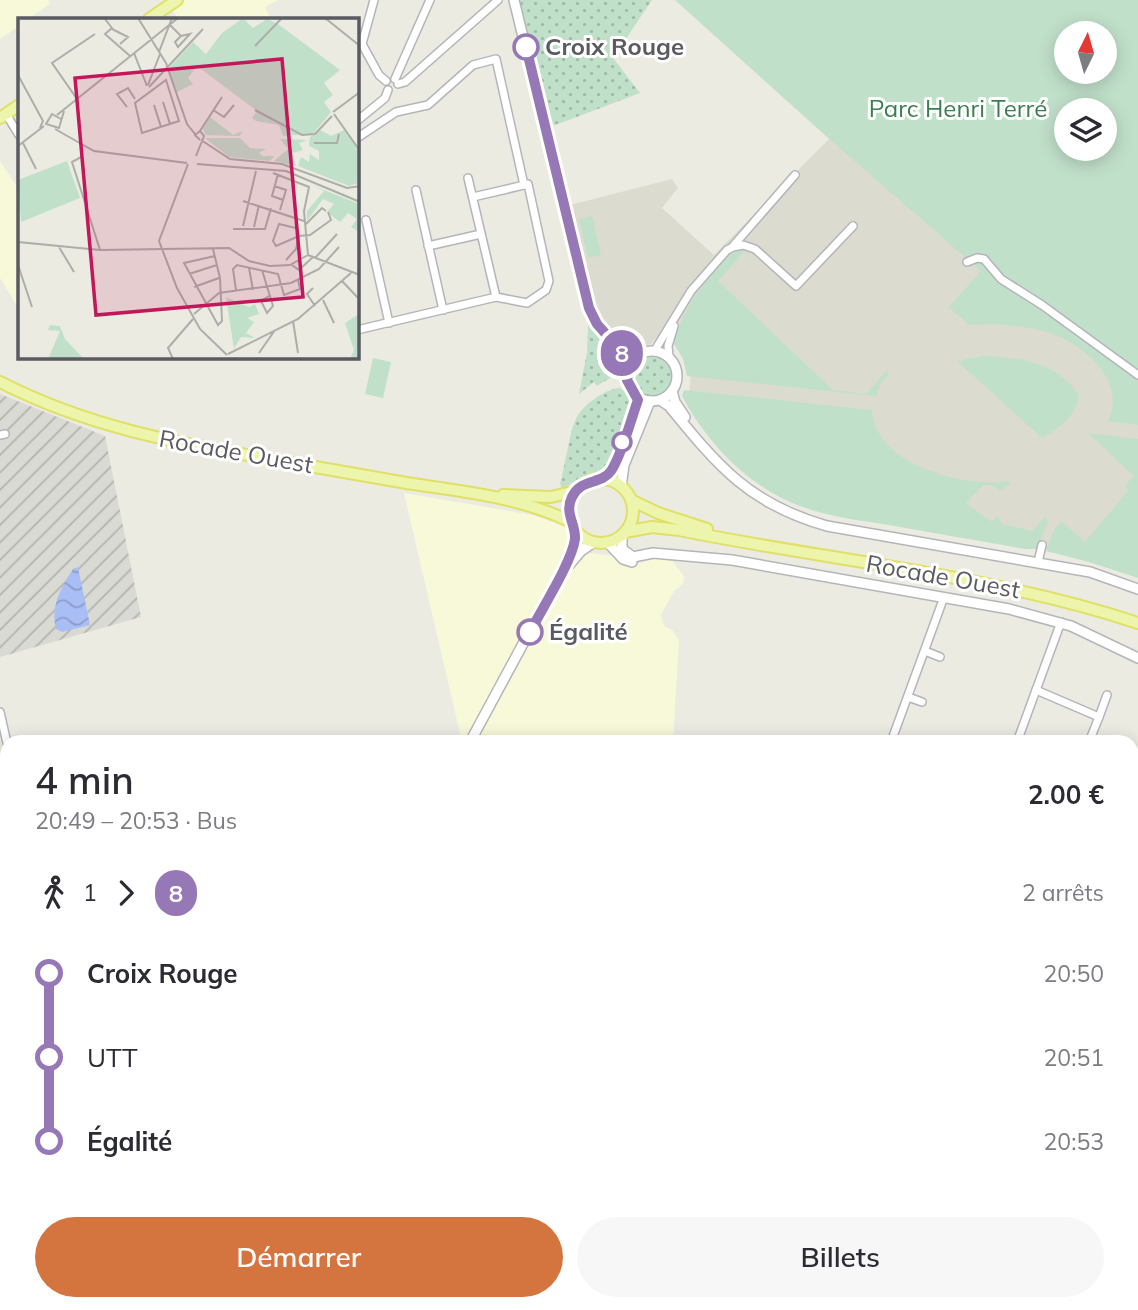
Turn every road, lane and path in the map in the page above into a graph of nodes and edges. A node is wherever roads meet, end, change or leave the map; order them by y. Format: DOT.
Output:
graph roads {
  1 [pos="177,0"];
  2 [pos="374,0"];
  3 [pos="430,0"];
  4 [pos="498,0"];
  5 [pos="514,0"];
  6 [pos="150,18"];
  7 [pos="393,81"];
  8 [pos="18,106"];
  9 [pos="2,117"];
  10 [pos="359,119"];
  11 [pos="18,134"];
  12 [pos="359,137"];
  13 [pos="794,175"];
  14 [pos="468,178"];
  15 [pos="524,185"];
  16 [pos="416,190"];
  17 [pos="472,197"];
  18 [pos="366,219"];
  19 [pos="853,226"];
  20 [pos="481,234"];
  21 [pos="428,246"];
  22 [pos="733,247"];
  23 [pos="967,262"];
  24 [pos="496,297"];
  25 [pos="443,310"];
  26 [pos="678,311"];
  27 [pos="389,323"];
  28 [pos="359,330"];
  29 [pos="606,333"];
  30 [pos="655,350"];
  31 [pos="639,354"];
  32 [pos="669,356"];
  33 [pos="630,364"];
  34 [pos="1138,375"];
  35 [pos="0,382"];
  36 [pos="673,391"];
  37 [pos="637,395"];
  38 [pos="655,400"];
  39 [pos="705,449"];
  40 [pos="600,479"];
  41 [pos="621,486"];
  42 [pos="576,491"];
  43 [pos="480,495"];
  44 [pos="631,500"];
  45 [pos="573,526"];
  46 [pos="623,533"];
  47 [pos="594,542"];
  48 [pos="607,542"];
  49 [pos="746,542"];
  50 [pos="1042,545"];
  51 [pos="661,554"];
  52 [pos="1038,562"];
  53 [pos="559,577"];
  54 [pos="1138,589"];
  55 [pos="944,597"];
  56 [pos="1060,622"];
  57 [pos="1138,623"];
  58 [pos="925,651"];
  59 [pos="940,657"];
  60 [pos="1138,658"];
  61 [pos="1036,690"];
  62 [pos="1107,695"];
  63 [pos="908,697"];
  64 [pos="922,702"];
  65 [pos="0,712"];
  66 [pos="1099,716"];
  67 [pos="5,735"];
  68 [pos="474,735"];
  69 [pos="894,735"];
  70 [pos="1020,735"];
  71 [pos="1092,735"];
  1 -- 6 [label="main road"];
  2 -- 7 [label="street"];
  3 -- 7 [label="street"];
  4 -- 7 [label="street"];
  5 -- 29 [label="street"];
  7 -- 10 [label="street"];
  8 -- 9 [label="main road"];
  9 -- 11 [label="street"];
  12 -- 15 [label="street"];
  13 -- 22 [label="street"];
  14 -- 17 [label="street"];
  15 -- 17 [label="street"];
  15 -- 24 [label="street"];
  16 -- 21 [label="street"];
  17 -- 20 [label="street"];
  18 -- 27 [label="street"];
  19 -- 22 [label="street"];
  20 -- 21 [label="street"];
  20 -- 24 [label="street"];
  21 -- 25 [label="street"];
  22 -- 26 [label="street"];
  23 -- 34 [label="street"];
  24 -- 25 [label="street"];
  25 -- 27 [label="street"];
  26 -- 30 [label="street"];
  26 -- 32 [label="street"];
  27 -- 28 [label="street"];
  29 -- 31 [label="street"];
  29 -- 33 [label="street"];
  30 -- 31 [label="street"];
  30 -- 32 [label="street"];
  31 -- 33 [label="street"];
  32 -- 36 [label="street"];
  33 -- 37 [label="street"];
  35 -- 43 [label="main road, Rocade Ouest"];
  36 -- 38 [label="street"];
  36 -- 39 [label="street"];
  37 -- 38 [label="street"];
  37 -- 40 [label="street"];
  38 -- 39 [label="street"];
  38 -- 41 [label="street"];
  39 -- 52 [label="street"];
  40 -- 41 [label="main road"];
  40 -- 42 [label="main road"];
  41 -- 44 [label="main road"];
  42 -- 43 [label="main road, Rocade Ouest"];
  42 -- 45 [label="main road"];
  43 -- 45 [label="main road, Rocade Ouest"];
  44 -- 46 [label="main road"];
  44 -- 49 [label="main road, Rocade Ouest"];
  45 -- 47 [label="main road"];
  45 -- 53 [label="street"];
  46 -- 48 [label="main road"];
  46 -- 49 [label="main road, Rocade Ouest"];
  46 -- 51 [label="street"];
  47 -- 48 [label="main road"];
  47 -- 53 [label="street"];
  48 -- 51 [label="street"];
  49 -- 57 [label="main road, Rocade Ouest"];
  50 -- 52 [label="street"];
  51 -- 55 [label="street"];
  52 -- 54 [label="street"];
  53 -- 68 [label="street"];
  55 -- 56 [label="street"];
  55 -- 58 [label="street"];
  56 -- 60 [label="street"];
  56 -- 61 [label="street"];
  58 -- 59 [label="street"];
  58 -- 63 [label="street"];
  61 -- 66 [label="street"];
  61 -- 70 [label="street"];
  62 -- 66 [label="street"];
  63 -- 64 [label="street"];
  63 -- 69 [label="street"];
  65 -- 67 [label="street"];
  66 -- 71 [label="street"];
}
